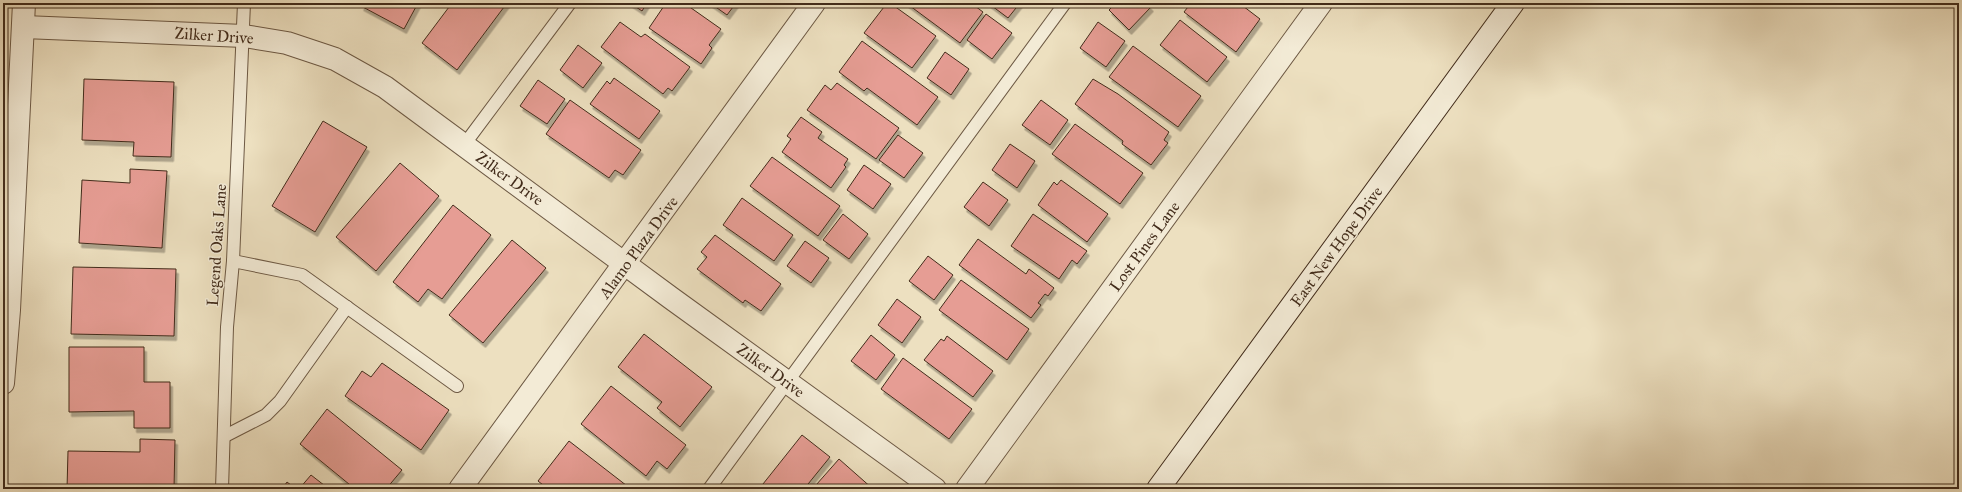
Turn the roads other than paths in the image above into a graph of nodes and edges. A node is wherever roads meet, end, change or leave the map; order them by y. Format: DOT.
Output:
graph roads {
  1 [pos="24,3"];
  2 [pos="244,3"];
  3 [pos="570,3"];
  4 [pos="814,3"];
  5 [pos="1065,3"];
  6 [pos="1321,3"];
  7 [pos="1513,3"];
  8 [pos="24,27"];
  9 [pos="244,36"];
  10 [pos="464,146"];
  11 [pos="233,261"];
  12 [pos="626,263"];
  13 [pos="347,307"];
  14 [pos="787,382"];
  15 [pos="3,383"];
  16 [pos="457,386"];
  17 [pos="225,436"];
  18 [pos="222,489"];
  19 [pos="460,489"];
  20 [pos="709,489"];
  21 [pos="934,489"];
  22 [pos="967,489"];
  23 [pos="1158,489"];
  1 -- 8 [label="street"];
  2 -- 9 [label="lane, Legend Oaks Lane"];
  3 -- 10 [label="lane"];
  4 -- 12 [label="street, Alamo Plaza Drive"];
  5 -- 14 [label="lane"];
  6 -- 22 [label="street, Lost Pines Lane"];
  7 -- 23 [label="street, East New Hope Drive"];
  8 -- 9 [label="street, Zilker Drive"];
  8 -- 15 [label="street"];
  9 -- 10 [label="street, Zilker Drive"];
  9 -- 11 [label="lane, Legend Oaks Lane"];
  10 -- 12 [label="street, Zilker Drive"];
  11 -- 13 [label="lane"];
  11 -- 17 [label="lane, Legend Oaks Lane"];
  12 -- 14 [label="street, Zilker Drive"];
  12 -- 19 [label="street, Alamo Plaza Drive"];
  13 -- 16 [label="lane"];
  13 -- 17 [label="lane"];
  14 -- 20 [label="lane"];
  14 -- 21 [label="street, Zilker Drive"];
  17 -- 18 [label="lane, Legend Oaks Lane"];
}
